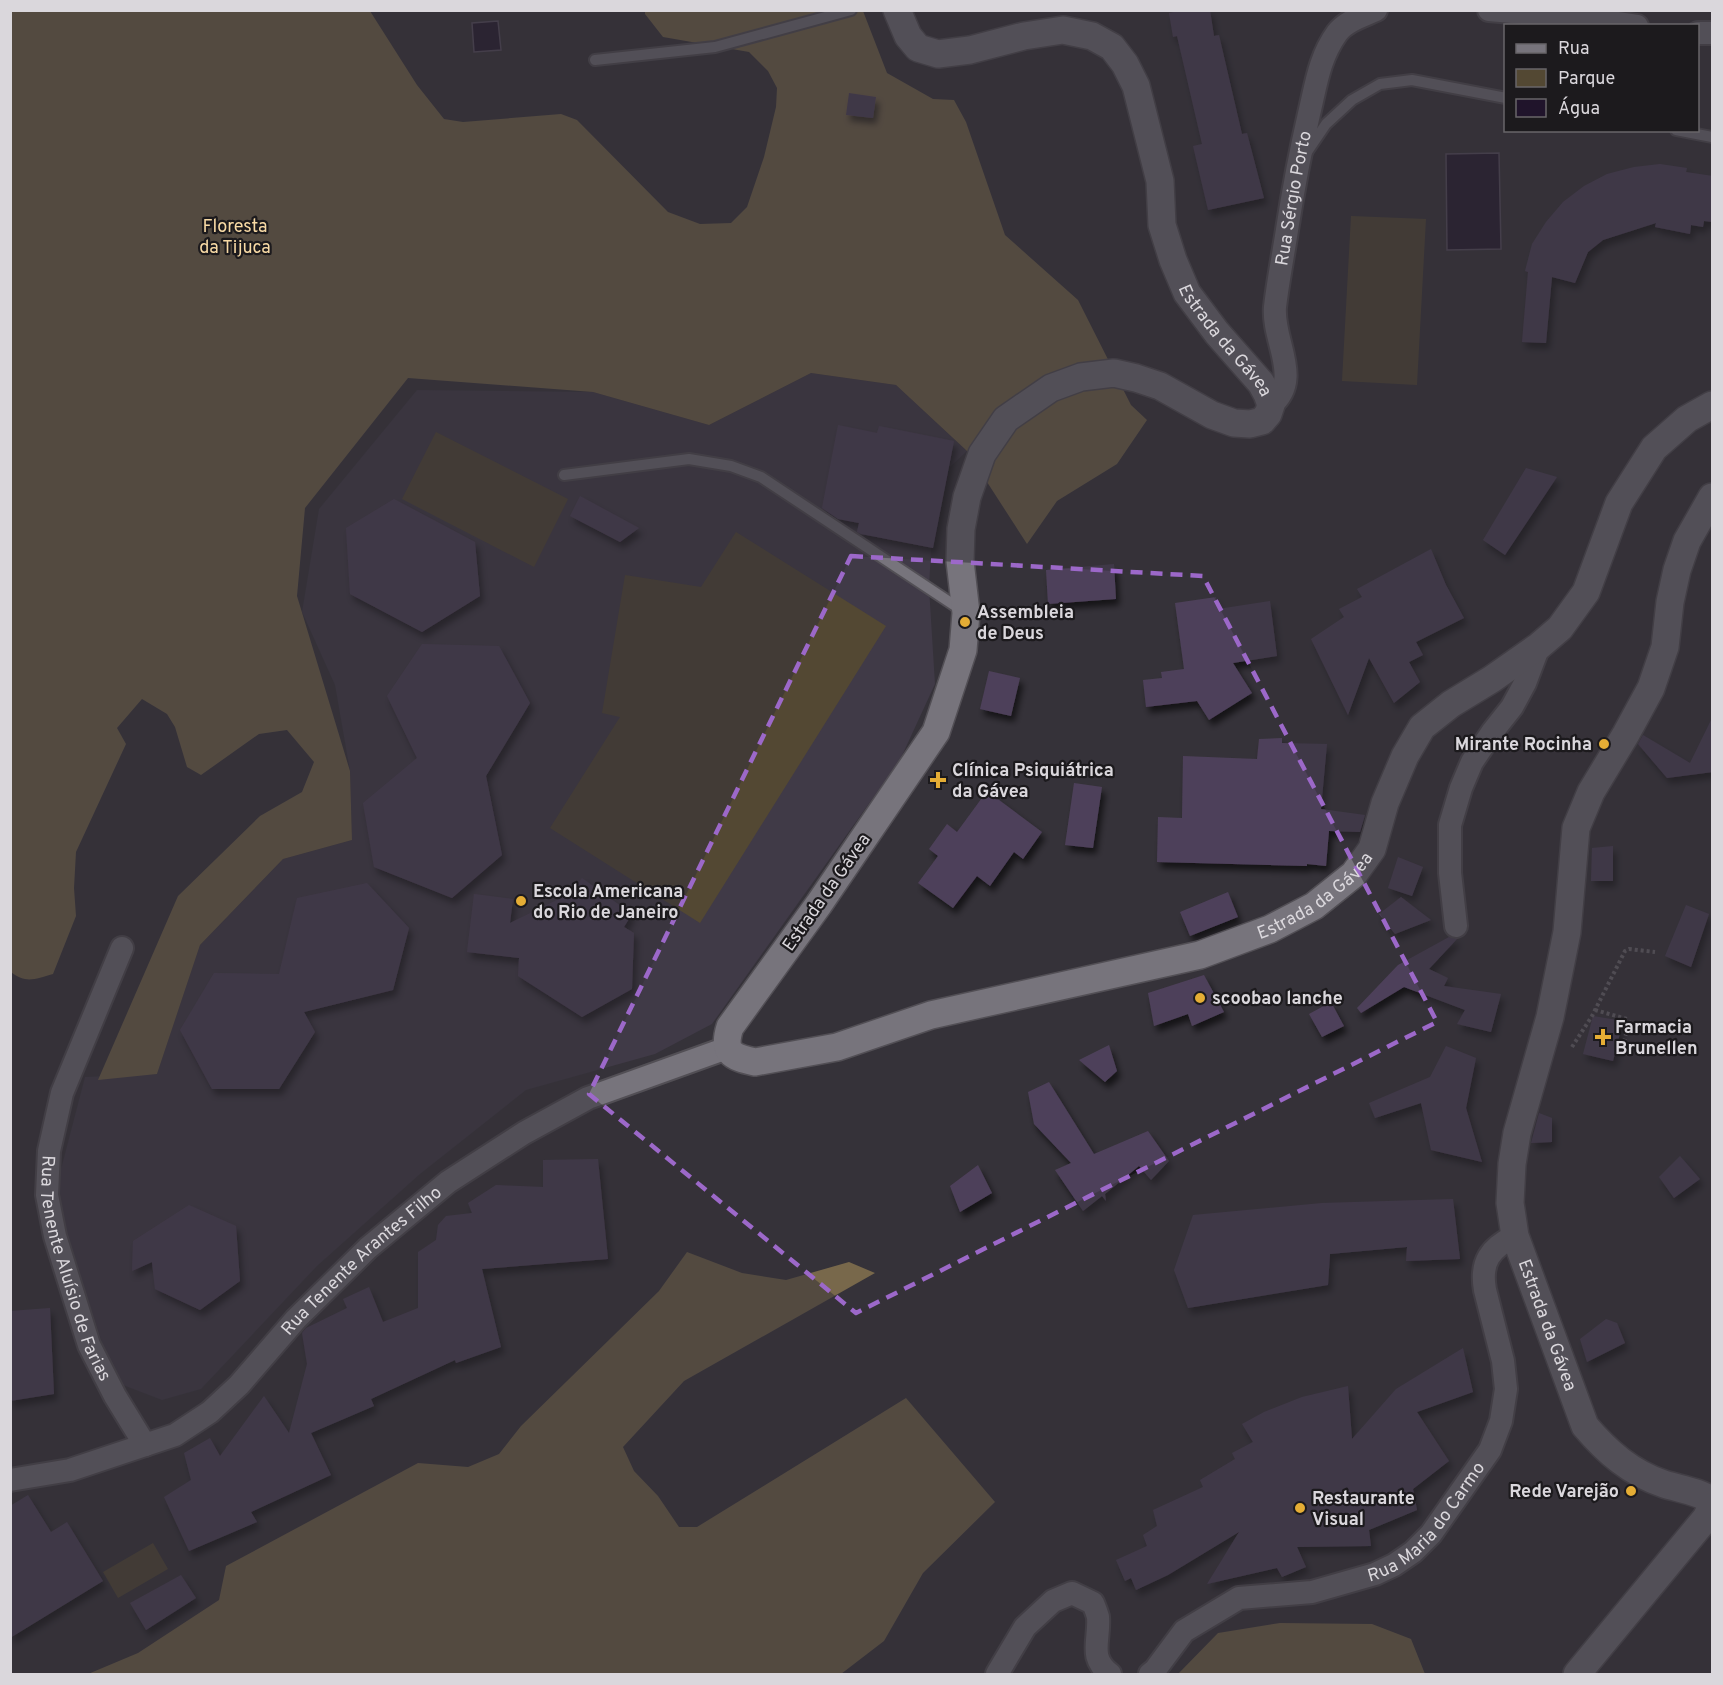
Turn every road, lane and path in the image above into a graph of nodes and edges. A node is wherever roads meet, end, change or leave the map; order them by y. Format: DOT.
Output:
graph roads {
  1 [pos="851,10"];
  2 [pos="897,10"];
  3 [pos="1376,10"];
  4 [pos="1489,10"];
  5 [pos="1624,24"];
  6 [pos="596,60"];
  7 [pos="1504,98"];
  8 [pos="1687,132"];
  9 [pos="1713,137"];
  10 [pos="1297,167"];
  11 [pos="1270,405"];
  12 [pos="1713,405"];
  13 [pos="564,475"];
  14 [pos="1713,497"];
  15 [pos="966,613"];
  16 [pos="1539,646"];
  17 [pos="1456,926"];
  18 [pos="122,948"];
  19 [pos="1654,952"];
  20 [pos="1594,1010"];
  21 [pos="1624,1042"];
  22 [pos="1572,1047"];
  23 [pos="727,1048"];
  24 [pos="1515,1236"];
  25 [pos="145,1444"];
  26 [pos="10,1480"];
  27 [pos="1713,1501"];
  28 [pos="1713,1506"];
  29 [pos="997,1674"];
  30 [pos="1110,1674"];
  31 [pos="1150,1674"];
  32 [pos="1577,1674"];
  1 -- 6 [label="lane"];
  2 -- 11 [label="street, Estrada da Gávea"];
  3 -- 10 [label="street, Rua Sérgio Porto"];
  4 -- 5 [label="street"];
  7 -- 10 [label="lane"];
  8 -- 9 [label="lane"];
  10 -- 11 [label="street, Rua Sérgio Porto"];
  11 -- 15 [label="street, Estrada da Gávea"];
  12 -- 16 [label="street, Estrada da Gávea"];
  13 -- 15 [label="lane"];
  14 -- 24 [label="street, Estrada da Gávea"];
  15 -- 23 [label="street, Estrada da Gávea"];
  16 -- 17 [label="street"];
  16 -- 23 [label="street, Estrada da Gávea"];
  18 -- 25 [label="street, Rua Tenente Aluísio de Farias"];
  19 -- 20 [label="path"];
  20 -- 21 [label="path"];
  20 -- 22 [label="path"];
  23 -- 25 [label="street, Rua Tenente Arantes Filho"];
  24 -- 27 [label="street, Estrada da Gávea"];
  24 -- 31 [label="street, Rua Maria do Carmo"];
  25 -- 26 [label="street, Rua Tenente Arantes Filho"];
  28 -- 32 [label="street"];
  29 -- 30 [label="street"];
}
